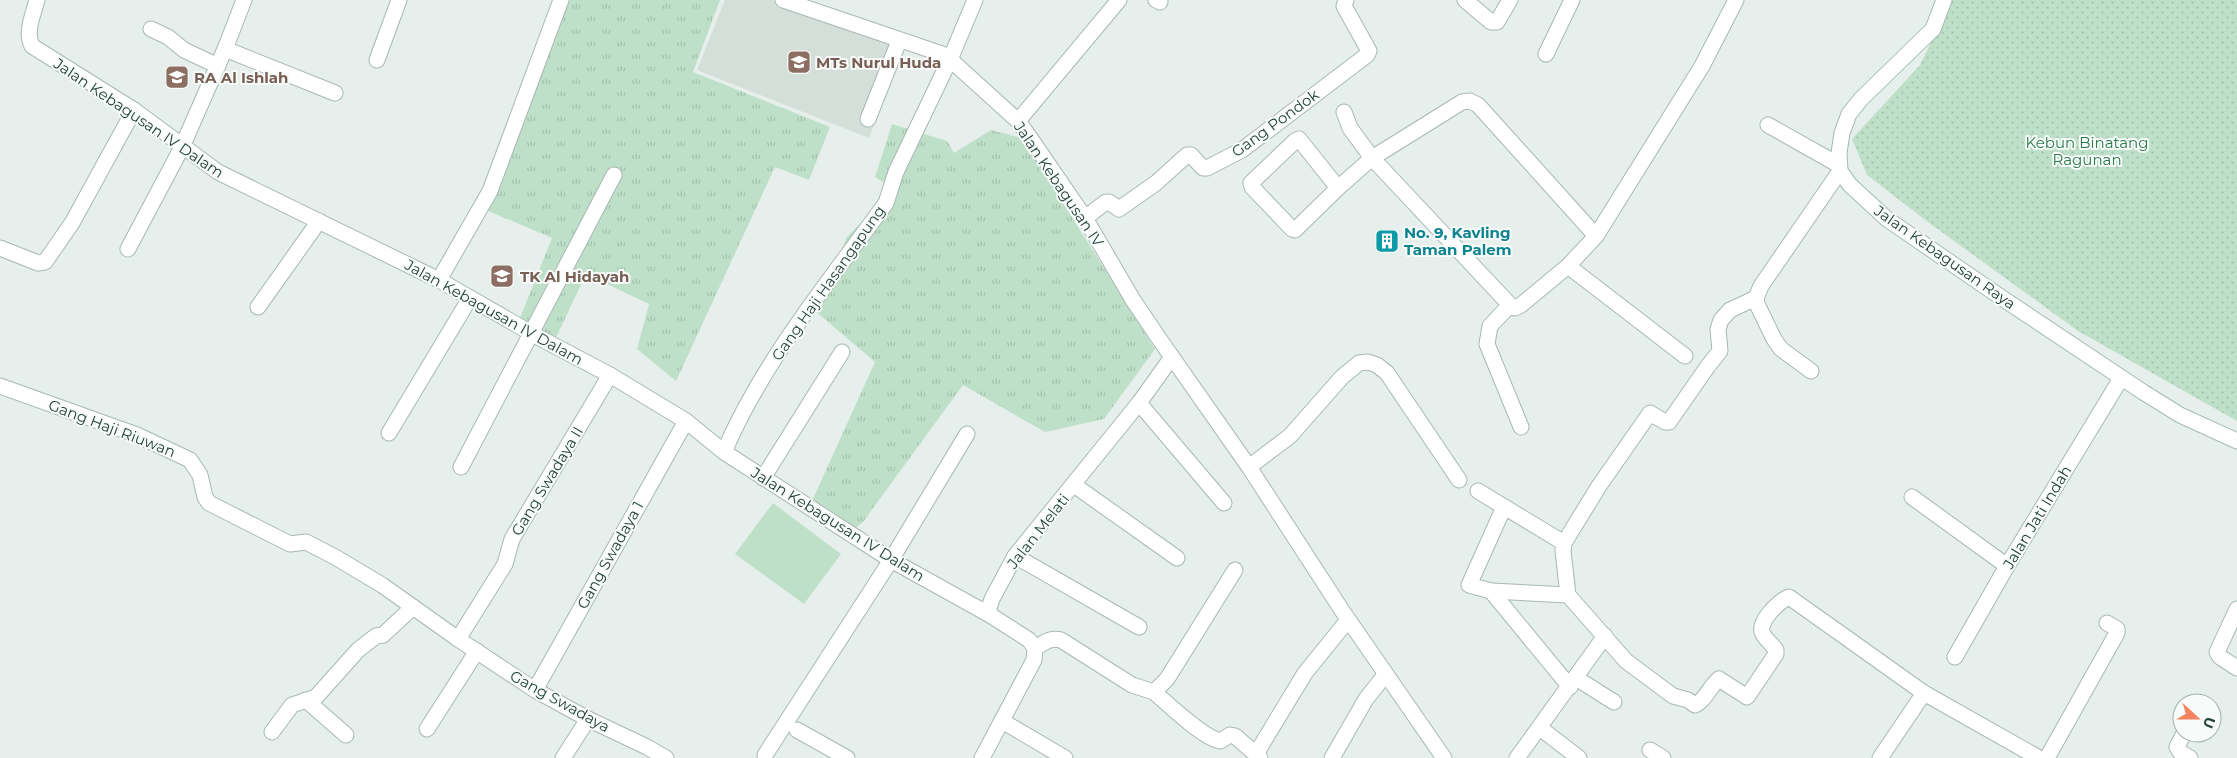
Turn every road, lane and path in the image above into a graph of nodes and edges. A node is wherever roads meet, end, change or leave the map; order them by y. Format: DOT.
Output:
graph roads {
  1 [pos="37,0"];
  2 [pos="244,0"];
  3 [pos="399,0"];
  4 [pos="561,0"];
  5 [pos="783,0"];
  6 [pos="975,0"];
  7 [pos="1120,0"];
  8 [pos="1346,0"];
  9 [pos="1465,0"];
  10 [pos="1510,0"];
  11 [pos="1572,0"];
  12 [pos="1736,0"];
  13 [pos="1944,0"];
  14 [pos="151,29"];
  15 [pos="898,41"];
  16 [pos="225,49"];
  17 [pos="1546,54"];
  18 [pos="951,57"];
  19 [pos="377,60"];
  20 [pos="218,66"];
  21 [pos="335,93"];
  22 [pos="134,110"];
  23 [pos="1344,112"];
  24 [pos="868,119"];
  25 [pos="1018,121"];
  26 [pos="1768,125"];
  27 [pos="182,147"];
  28 [pos="1372,158"];
  29 [pos="1840,168"];
  30 [pos="614,174"];
  31 [pos="1338,188"];
  32 [pos="1085,218"];
  33 [pos="319,222"];
  34 [pos="1596,236"];
  35 [pos="0,248"];
  36 [pos="128,249"];
  37 [pos="1568,266"];
  38 [pos="439,280"];
  39 [pos="470,298"];
  40 [pos="1756,298"];
  41 [pos="1510,305"];
  42 [pos="258,307"];
  43 [pos="533,334"];
  44 [pos="842,352"];
  45 [pos="1685,356"];
  46 [pos="1172,357"];
  47 [pos="1811,371"];
  48 [pos="610,375"];
  49 [pos="2120,377"];
  50 [pos="0,386"];
  51 [pos="1139,403"];
  52 [pos="686,421"];
  53 [pos="1521,427"];
  54 [pos="389,433"];
  55 [pos="967,434"];
  56 [pos="2237,441"];
  57 [pos="724,452"];
  58 [pos="461,467"];
  59 [pos="1249,467"];
  60 [pos="763,478"];
  61 [pos="1459,480"];
  62 [pos="1074,485"];
  63 [pos="1478,491"];
  64 [pos="1912,497"];
  65 [pos="1224,503"];
  66 [pos="1504,507"];
  67 [pos="1564,543"];
  68 [pos="1015,556"];
  69 [pos="1177,558"];
  70 [pos="891,560"];
  71 [pos="2007,566"];
  72 [pos="1235,570"];
  73 [pos="1491,591"];
  74 [pos="1568,595"];
  75 [pos="413,607"];
  76 [pos="2237,609"];
  77 [pos="990,615"];
  78 [pos="1348,620"];
  79 [pos="2107,623"];
  80 [pos="1139,627"];
  81 [pos="1605,636"];
  82 [pos="458,639"];
  83 [pos="1035,648"];
  84 [pos="477,651"];
  85 [pos="1955,657"];
  86 [pos="2237,668"];
  87 [pos="1385,675"];
  88 [pos="1573,682"];
  89 [pos="535,690"];
  90 [pos="1154,692"];
  91 [pos="1924,693"];
  92 [pos="306,700"];
  93 [pos="1614,702"];
  94 [pos="588,719"];
  95 [pos="1002,720"];
  96 [pos="1540,728"];
  97 [pos="427,729"];
  98 [pos="797,730"];
  99 [pos="272,732"];
  100 [pos="346,735"];
  101 [pos="2179,743"];
  102 [pos="1650,750"];
  103 [pos="765,754"];
  104 [pos="1258,756"];
  105 [pos="563,758"];
  106 [pos="666,758"];
  107 [pos="847,758"];
  108 [pos="982,758"];
  109 [pos="1065,758"];
  110 [pos="1332,758"];
  111 [pos="1444,758"];
  112 [pos="1517,758"];
  113 [pos="1579,758"];
  114 [pos="1663,758"];
  115 [pos="1880,758"];
  116 [pos="2039,758"];
  117 [pos="2047,758"];
  118 [pos="2190,758"];
  1 -- 22 [label="street, Jalan Kebagusan IV Dalam"];
  2 -- 16 [label="street"];
  3 -- 19 [label="street"];
  4 -- 38 [label="street"];
  5 -- 15 [label="street"];
  6 -- 18 [label="street"];
  7 -- 25 [label="street"];
  8 -- 32 [label="street, Gang Pondok"];
  9 -- 10 [label="street"];
  11 -- 17 [label="street"];
  12 -- 34 [label="street"];
  13 -- 29 [label="street"];
  14 -- 20 [label="street"];
  15 -- 18 [label="street"];
  15 -- 24 [label="street"];
  16 -- 20 [label="street"];
  16 -- 21 [label="street"];
  18 -- 25 [label="street, Jalan Kebagusan IV"];
  18 -- 57 [label="street, Gang Haji Hasangapung"];
  20 -- 27 [label="street"];
  22 -- 27 [label="street, Jalan Kebagusan IV Dalam"];
  22 -- 35 [label="street"];
  23 -- 28 [label="street"];
  25 -- 32 [label="street, Jalan Kebagusan IV"];
  26 -- 29 [label="street"];
  27 -- 33 [label="street, Jalan Kebagusan IV Dalam"];
  27 -- 36 [label="street"];
  28 -- 31 [label="street"];
  28 -- 34 [label="street"];
  28 -- 41 [label="street"];
  29 -- 40 [label="street"];
  29 -- 49 [label="street, Jalan Kebagusan Raya"];
  30 -- 43 [label="street"];
  31 -- 31 [label="street"];
  32 -- 46 [label="street, Jalan Kebagusan IV"];
  33 -- 38 [label="street, Jalan Kebagusan IV Dalam"];
  33 -- 42 [label="street"];
  34 -- 37 [label="street"];
  37 -- 41 [label="street"];
  37 -- 45 [label="street"];
  38 -- 39 [label="street, Jalan Kebagusan IV Dalam"];
  39 -- 43 [label="street, Jalan Kebagusan IV Dalam"];
  39 -- 54 [label="street"];
  40 -- 47 [label="street"];
  40 -- 67 [label="street"];
  41 -- 53 [label="street"];
  43 -- 48 [label="street, Jalan Kebagusan IV Dalam"];
  43 -- 58 [label="street"];
  44 -- 60 [label="street"];
  46 -- 51 [label="street, Jalan Melati"];
  46 -- 59 [label="street"];
  48 -- 52 [label="street, Jalan Kebagusan IV Dalam"];
  48 -- 82 [label="street, Gang Swadaya II"];
  49 -- 56 [label="street, Jalan Kebagusan Raya"];
  49 -- 71 [label="street, Jalan Jati Indah"];
  50 -- 75 [label="street, Gang Haji Riuwan"];
  51 -- 62 [label="street, Jalan Melati"];
  51 -- 65 [label="street"];
  52 -- 57 [label="street, Jalan Kebagusan IV Dalam"];
  52 -- 89 [label="street, Gang Swadaya 1"];
  55 -- 70 [label="street"];
  57 -- 60 [label="street, Jalan Kebagusan IV Dalam"];
  59 -- 61 [label="street"];
  59 -- 78 [label="street"];
  60 -- 70 [label="street, Jalan Kebagusan IV Dalam"];
  62 -- 68 [label="street, Jalan Melati"];
  62 -- 69 [label="street"];
  63 -- 66 [label="street"];
  64 -- 71 [label="street"];
  66 -- 67 [label="street"];
  66 -- 73 [label="street"];
  67 -- 74 [label="street"];
  68 -- 77 [label="street, Jalan Melati"];
  68 -- 80 [label="street"];
  70 -- 77 [label="street, Jalan Kebagusan IV Dalam"];
  70 -- 103 [label="street"];
  71 -- 85 [label="street, Jalan Jati Indah"];
  72 -- 90 [label="street"];
  73 -- 74 [label="street"];
  73 -- 88 [label="street"];
  74 -- 81 [label="street"];
  75 -- 82 [label="street, Gang Haji Riuwan"];
  75 -- 92 [label="street"];
  76 -- 86 [label="street"];
  77 -- 83 [label="street"];
  78 -- 87 [label="street"];
  78 -- 104 [label="street"];
  79 -- 117 [label="street"];
  81 -- 88 [label="street"];
  81 -- 91 [label="street"];
  82 -- 84 [label="street, Gang Swadaya"];
  83 -- 90 [label="street"];
  83 -- 95 [label="street"];
  84 -- 89 [label="street, Gang Swadaya"];
  84 -- 97 [label="street"];
  87 -- 110 [label="street"];
  87 -- 111 [label="street"];
  88 -- 93 [label="street"];
  88 -- 96 [label="street"];
  89 -- 94 [label="street, Gang Swadaya"];
  90 -- 104 [label="street"];
  91 -- 115 [label="street"];
  91 -- 116 [label="street"];
  92 -- 99 [label="street"];
  92 -- 100 [label="street"];
  94 -- 105 [label="street"];
  94 -- 106 [label="street, Gang Swadaya"];
  95 -- 108 [label="street"];
  95 -- 109 [label="street"];
  96 -- 112 [label="street"];
  96 -- 113 [label="street"];
  98 -- 107 [label="street"];
  101 -- 118 [label="street"];
  102 -- 114 [label="street"];
}
